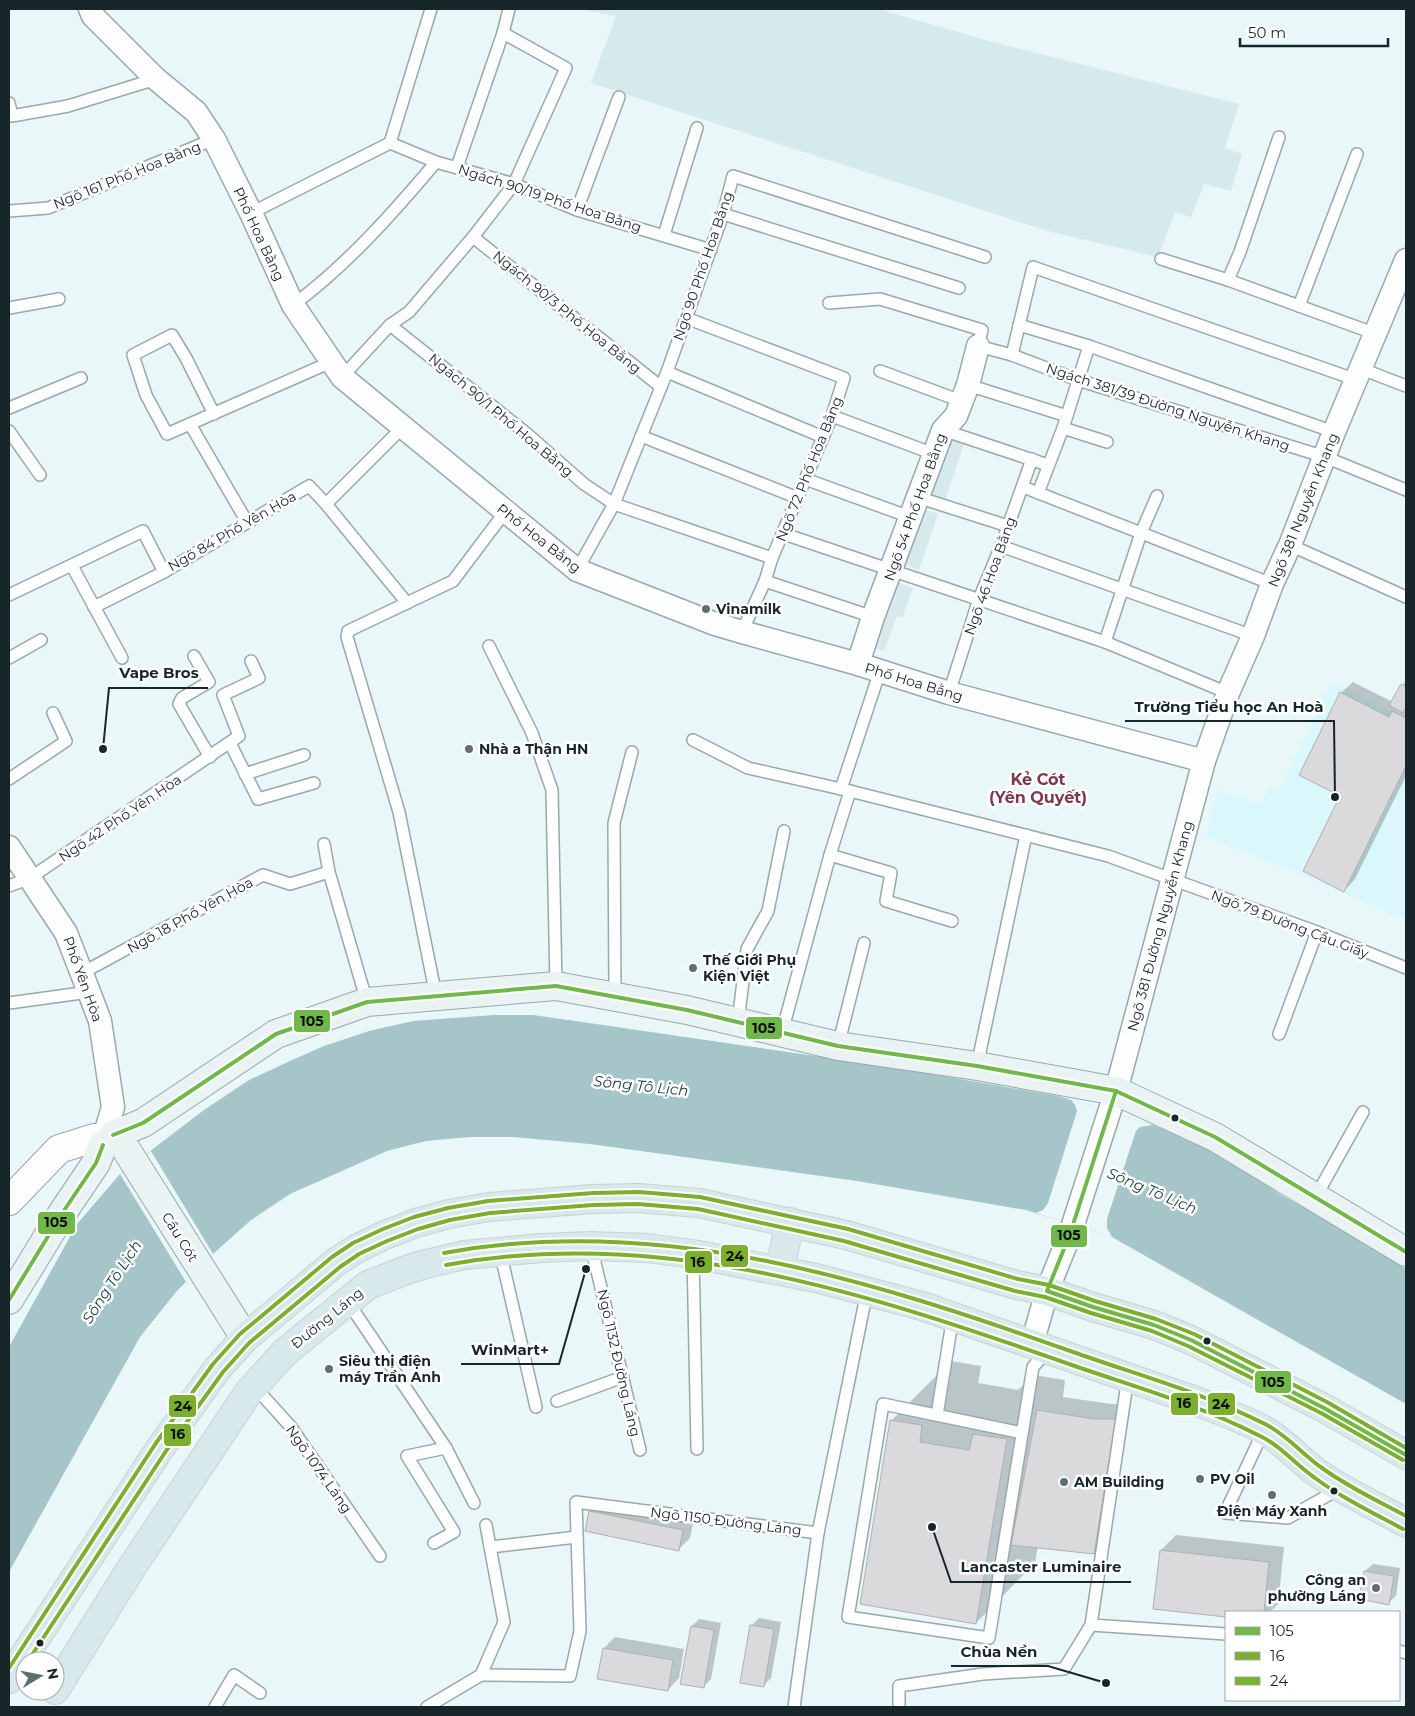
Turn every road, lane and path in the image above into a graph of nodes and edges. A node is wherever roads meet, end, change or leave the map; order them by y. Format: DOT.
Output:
graph roads {
  1 [pos="90,9"];
  2 [pos="431,9"];
  3 [pos="509,9"];
  4 [pos="502,33"];
  5 [pos="156,79"];
  6 [pos="619,97"];
  7 [pos="9,103"];
  8 [pos="697,128"];
  9 [pos="1279,137"];
  10 [pos="214,139"];
  11 [pos="390,143"];
  12 [pos="1357,154"];
  13 [pos="436,162"];
  14 [pos="457,167"];
  15 [pos="514,184"];
  16 [pos="577,210"];
  17 [pos="9,211"];
  18 [pos="251,214"];
  19 [pos="723,214"];
  20 [pos="664,235"];
  21 [pos="473,237"];
  22 [pos="711,250"];
  23 [pos="985,256"];
  24 [pos="1161,259"];
  25 [pos="1403,274"];
  26 [pos="1228,280"];
  27 [pos="959,288"];
  28 [pos="59,299"];
  29 [pos="829,303"];
  30 [pos="293,305"];
  31 [pos="1299,306"];
  32 [pos="9,308"];
  33 [pos="686,318"];
  34 [pos="390,325"];
  35 [pos="1019,325"];
  36 [pos="1376,334"];
  37 [pos="978,346"];
  38 [pos="1089,346"];
  39 [pos="1012,355"];
  40 [pos="337,370"];
  41 [pos="880,371"];
  42 [pos="667,372"];
  43 [pos="1359,374"];
  44 [pos="81,378"];
  45 [pos="1078,380"];
  46 [pos="1406,386"];
  47 [pos="661,387"];
  48 [pos="964,393"];
  49 [pos="9,408"];
  50 [pos="214,414"];
  51 [pos="832,416"];
  52 [pos="1067,416"];
  53 [pos="190,424"];
  54 [pos="402,428"];
  55 [pos="1063,428"];
  56 [pos="943,430"];
  57 [pos="9,431"];
  58 [pos="1334,432"];
  59 [pos="641,436"];
  60 [pos="823,437"];
  61 [pos="1107,442"];
  62 [pos="934,454"];
  63 [pos="1325,457"];
  64 [pos="1032,460"];
  65 [pos="1048,465"];
  66 [pos="40,475"];
  67 [pos="805,479"];
  68 [pos="1023,488"];
  69 [pos="1406,490"];
  70 [pos="1038,493"];
  71 [pos="1157,496"];
  72 [pos="798,498"];
  73 [pos="326,504"];
  74 [pos="614,504"];
  75 [pos="913,507"];
  76 [pos="505,512"];
  77 [pos="247,522"];
  78 [pos="1008,526"];
  79 [pos="1141,533"];
  80 [pos="784,534"];
  81 [pos="1290,545"];
  82 [pos="1001,546"];
  83 [pos="772,558"];
  84 [pos="72,566"];
  85 [pos="892,569"];
  86 [pos="577,570"];
  87 [pos="164,572"];
  88 [pos="765,581"];
  89 [pos="1272,584"];
  90 [pos="1123,588"];
  91 [pos="9,595"];
  92 [pos="1406,597"];
  93 [pos="979,599"];
  94 [pos="407,603"];
  95 [pos="94,607"];
  96 [pos="874,617"];
  97 [pos="742,632"];
  98 [pos="1253,636"];
  99 [pos="41,640"];
  100 [pos="1104,642"];
  101 [pos="489,646"];
  102 [pos="194,656"];
  103 [pos="9,658"];
  104 [pos="122,658"];
  105 [pos="251,661"];
  106 [pos="858,664"];
  107 [pos="880,671"];
  108 [pos="949,693"];
  109 [pos="1228,694"];
  110 [pos="54,713"];
  111 [pos="693,740"];
  112 [pos="230,743"];
  113 [pos="632,752"];
  114 [pos="304,755"];
  115 [pos="210,757"];
  116 [pos="1204,761"];
  117 [pos="245,774"];
  118 [pos="9,779"];
  119 [pos="314,783"];
  120 [pos="294,784"];
  121 [pos="845,790"];
  122 [pos="256,794"];
  123 [pos="784,831"];
  124 [pos="1026,835"];
  125 [pos="324,844"];
  126 [pos="9,847"];
  127 [pos="830,855"];
  128 [pos="329,872"];
  129 [pos="30,878"];
  130 [pos="1174,880"];
  131 [pos="9,886"];
  132 [pos="952,921"];
  133 [pos="1317,932"];
  134 [pos="864,943"];
  135 [pos="1406,968"];
  136 [pos="86,983"];
  137 [pos="556,986"];
  138 [pos="436,996"];
  139 [pos="615,997"];
  140 [pos="366,1002"];
  141 [pos="9,1004"];
  142 [pos="738,1022"];
  143 [pos="782,1032"];
  144 [pos="1279,1034"];
  145 [pos="838,1046"];
  146 [pos="977,1066"];
  147 [pos="1112,1102"];
  148 [pos="1363,1112"];
  149 [pos="106,1136"];
  150 [pos="1315,1198"];
  151 [pos="9,1201"];
  152 [pos="790,1222"];
  153 [pos="591,1246"];
  154 [pos="500,1251"];
  155 [pos="1406,1252"];
  156 [pos="693,1254"];
  157 [pos="780,1270"];
  158 [pos="867,1291"];
  159 [pos="1047,1291"];
  160 [pos="9,1300"];
  161 [pos="347,1300"];
  162 [pos="954,1316"];
  163 [pos="245,1338"];
  164 [pos="1040,1346"];
  165 [pos="623,1377"];
  166 [pos="1128,1377"];
  167 [pos="254,1386"];
  168 [pos="557,1401"];
  169 [pos="536,1407"];
  170 [pos="937,1416"];
  171 [pos="1264,1430"];
  172 [pos="1022,1433"];
  173 [pos="446,1448"];
  174 [pos="697,1449"];
  175 [pos="640,1450"];
  176 [pos="1406,1455"];
  177 [pos="1342,1488"];
  178 [pos="474,1503"];
  179 [pos="1406,1523"];
  180 [pos="486,1525"];
  181 [pos="818,1533"];
  182 [pos="577,1537"];
  183 [pos="97,1543"];
  184 [pos="434,1543"];
  185 [pos="490,1547"];
  186 [pos="380,1556"];
  187 [pos="132,1567"];
  188 [pos="1091,1625"];
  189 [pos="1225,1634"];
  190 [pos="65,1674"];
  191 [pos="481,1675"];
  192 [pos="9,1679"];
  193 [pos="260,1693"];
  194 [pos="215,1707"];
  195 [pos="428,1707"];
  196 [pos="794,1707"];
  197 [pos="899,1707"];
  1 -- 5 [label="street, Phố Hoa Bằng"];
  2 -- 11 [label="lane"];
  3 -- 4 [label="lane"];
  4 -- 14 [label="lane"];
  4 -- 15 [label="lane"];
  5 -- 7 [label="lane"];
  5 -- 10 [label="street, Phố Hoa Bằng"];
  6 -- 16 [label="lane"];
  8 -- 20 [label="lane"];
  9 -- 26 [label="lane"];
  10 -- 17 [label="lane, Ngõ 161 Phố Hoa Bằng"];
  10 -- 18 [label="street, Phố Hoa Bằng"];
  11 -- 13 [label="lane, Ngách 90/19 Phố Hoa Bằng"];
  11 -- 18 [label="lane"];
  12 -- 31 [label="lane"];
  13 -- 14 [label="lane, Ngách 90/19 Phố Hoa Bằng"];
  13 -- 30 [label="lane"];
  14 -- 15 [label="lane, Ngách 90/19 Phố Hoa Bằng"];
  15 -- 16 [label="lane, Ngách 90/19 Phố Hoa Bằng"];
  15 -- 21 [label="lane"];
  16 -- 20 [label="lane, Ngách 90/19 Phố Hoa Bằng"];
  18 -- 30 [label="street, Phố Hoa Bằng"];
  19 -- 22 [label="lane, Ngõ 90 Phố Hoa Bằng"];
  19 -- 23 [label="lane, Ngõ 90 Phố Hoa Bằng"];
  19 -- 27 [label="lane"];
  20 -- 22 [label="lane, Ngách 90/19 Phố Hoa Bằng"];
  21 -- 34 [label="lane"];
  21 -- 47 [label="lane, Ngách 90/3 Phố Hoa Bằng"];
  22 -- 33 [label="lane, Ngõ 90 Phố Hoa Bằng"];
  24 -- 26 [label="lane"];
  25 -- 36 [label="street, Ngõ 381 Nguyễn Khang"];
  26 -- 31 [label="lane"];
  28 -- 32 [label="lane"];
  29 -- 37 [label="lane, Ngõ 54 Phố Hoa Bằng"];
  30 -- 40 [label="street, Phố Hoa Bằng"];
  31 -- 36 [label="lane"];
  33 -- 42 [label="lane, Ngõ 90 Phố Hoa Bằng"];
  33 -- 51 [label="lane, Ngõ 72 Phố Hoa Bằng"];
  34 -- 40 [label="lane"];
  34 -- 74 [label="lane, Ngách 90/1 Phố Hoa Bằng"];
  35 -- 38 [label="lane"];
  35 -- 39 [label="lane"];
  35 -- 43 [label="lane"];
  36 -- 43 [label="street, Ngõ 381 Nguyễn Khang"];
  37 -- 39 [label="lane, Ngách 381/39 Đường Nguyễn Khang"];
  37 -- 48 [label="street, Ngõ 54 Phố Hoa Bằng"];
  38 -- 45 [label="lane"];
  38 -- 58 [label="lane"];
  39 -- 45 [label="lane, Ngách 381/39 Đường Nguyễn Khang"];
  40 -- 50 [label="lane"];
  40 -- 54 [label="street, Phố Hoa Bằng"];
  41 -- 48 [label="lane"];
  42 -- 47 [label="lane, Ngõ 90 Phố Hoa Bằng"];
  42 -- 60 [label="lane"];
  43 -- 46 [label="lane"];
  43 -- 58 [label="street, Ngõ 381 Nguyễn Khang"];
  44 -- 49 [label="lane"];
  45 -- 52 [label="lane"];
  45 -- 63 [label="lane, Ngách 381/39 Đường Nguyễn Khang"];
  47 -- 59 [label="lane, Ngõ 90 Phố Hoa Bằng"];
  48 -- 52 [label="lane"];
  48 -- 56 [label="street, Ngõ 54 Phố Hoa Bằng"];
  50 -- 53 [label="lane"];
  50 -- 53 [label="lane"];
  51 -- 60 [label="lane, Ngõ 72 Phố Hoa Bằng"];
  51 -- 62 [label="lane"];
  52 -- 55 [label="lane"];
  53 -- 77 [label="lane"];
  54 -- 73 [label="lane"];
  54 -- 76 [label="street, Phố Hoa Bằng"];
  55 -- 61 [label="lane"];
  55 -- 65 [label="lane"];
  56 -- 62 [label="street, Ngõ 54 Phố Hoa Bằng"];
  56 -- 64 [label="lane"];
  57 -- 66 [label="lane"];
  58 -- 63 [label="street, Ngõ 381 Nguyễn Khang"];
  59 -- 72 [label="lane"];
  59 -- 74 [label="lane, Ngõ 90 Phố Hoa Bằng"];
  60 -- 67 [label="lane, Ngõ 72 Phố Hoa Bằng"];
  62 -- 75 [label="street, Ngõ 54 Phố Hoa Bằng"];
  63 -- 69 [label="lane, Ngách 381/39 Đường Nguyễn Khang"];
  63 -- 81 [label="street, Ngõ 381 Nguyễn Khang"];
  64 -- 65 [label="lane"];
  64 -- 68 [label="lane, Ngõ 46 Hoa Bằng"];
  65 -- 70 [label="lane"];
  67 -- 72 [label="lane, Ngõ 72 Phố Hoa Bằng"];
  67 -- 75 [label="lane"];
  68 -- 70 [label="lane"];
  68 -- 78 [label="lane, Ngõ 46 Hoa Bằng"];
  70 -- 79 [label="lane"];
  71 -- 79 [label="lane"];
  72 -- 80 [label="lane, Ngõ 72 Phố Hoa Bằng"];
  73 -- 77 [label="lane, Ngõ 84 Phố Yên Hòa"];
  73 -- 94 [label="lane, Ngõ 84 Phố Yên Hòa"];
  74 -- 83 [label="lane, Ngách 90/1 Phố Hoa Bằng"];
  74 -- 86 [label="lane, Ngõ 90 Phố Hoa Bằng"];
  75 -- 78 [label="lane"];
  75 -- 85 [label="street, Ngõ 54 Phố Hoa Bằng"];
  76 -- 86 [label="street, Phố Hoa Bằng"];
  76 -- 94 [label="lane"];
  77 -- 87 [label="lane, Ngõ 84 Phố Yên Hòa"];
  78 -- 82 [label="lane, Ngõ 46 Hoa Bằng"];
  79 -- 89 [label="lane"];
  79 -- 90 [label="lane"];
  80 -- 83 [label="lane, Ngõ 72 Phố Hoa Bằng"];
  80 -- 85 [label="lane"];
  81 -- 89 [label="street, Ngõ 381 Nguyễn Khang"];
  81 -- 92 [label="lane"];
  82 -- 90 [label="lane"];
  82 -- 93 [label="lane, Ngõ 46 Hoa Bằng"];
  83 -- 88 [label="lane, Ngõ 72 Phố Hoa Bằng"];
  84 -- 87 [label="lane, Ngõ 84 Phố Yên Hòa"];
  84 -- 91 [label="lane, Ngõ 84 Phố Yên Hòa"];
  84 -- 95 [label="lane"];
  85 -- 93 [label="lane"];
  85 -- 96 [label="street, Ngõ 54 Phố Hoa Bằng"];
  86 -- 97 [label="street, Phố Hoa Bằng"];
  87 -- 95 [label="lane"];
  88 -- 96 [label="lane"];
  88 -- 97 [label="lane, Ngõ 72 Phố Hoa Bằng"];
  89 -- 98 [label="street, Ngõ 381 Nguyễn Khang"];
  90 -- 98 [label="lane"];
  90 -- 100 [label="lane"];
  93 -- 100 [label="lane"];
  93 -- 108 [label="lane, Ngõ 46 Hoa Bằng"];
  94 -- 138 [label="lane"];
  95 -- 104 [label="lane"];
  96 -- 106 [label="street, Ngõ 54 Phố Hoa Bằng"];
  97 -- 106 [label="street, Phố Hoa Bằng"];
  98 -- 109 [label="street, Ngõ 381 Nguyễn Khang"];
  99 -- 103 [label="lane"];
  100 -- 109 [label="lane"];
  101 -- 137 [label="lane"];
  102 -- 115 [label="lane"];
  105 -- 112 [label="lane"];
  106 -- 107 [label="street, Phố Hoa Bằng"];
  107 -- 108 [label="street, Phố Hoa Bằng"];
  107 -- 121 [label="lane"];
  108 -- 116 [label="street, Phố Hoa Bằng"];
  109 -- 116 [label="street, Ngõ 381 Nguyễn Khang"];
  110 -- 118 [label="lane"];
  111 -- 121 [label="lane, Ngõ 79 Đường Cầu Giấy"];
  112 -- 115 [label="lane, Ngõ 42 Phố Yên Hòa"];
  112 -- 117 [label="lane"];
  113 -- 139 [label="lane"];
  114 -- 117 [label="lane"];
  115 -- 129 [label="lane, Ngõ 42 Phố Yên Hòa"];
  116 -- 130 [label="street, Ngõ 381 Đường Nguyễn Khang"];
  117 -- 122 [label="lane"];
  119 -- 122 [label="lane"];
  120 -- 122 [label="lane"];
  121 -- 124 [label="lane, Ngõ 79 Đường Cầu Giấy"];
  121 -- 127 [label="lane"];
  123 -- 142 [label="lane"];
  124 -- 130 [label="lane, Ngõ 79 Đường Cầu Giấy"];
  124 -- 146 [label="lane"];
  125 -- 128 [label="lane"];
  126 -- 129 [label="street, Phố Yên Hòa"];
  127 -- 132 [label="lane"];
  127 -- 143 [label="lane"];
  128 -- 136 [label="lane, Ngõ 18 Phố Yên Hòa"];
  128 -- 140 [label="lane"];
  129 -- 131 [label="lane, Ngõ 42 Phố Yên Hòa"];
  129 -- 136 [label="street, Phố Yên Hòa"];
  130 -- 133 [label="lane, Ngõ 79 Đường Cầu Giấy"];
  130 -- 147 [label="street, Ngõ 381 Đường Nguyễn Khang"];
  133 -- 135 [label="lane, Ngõ 79 Đường Cầu Giấy"];
  133 -- 144 [label="lane"];
  134 -- 145 [label="lane"];
  136 -- 141 [label="lane"];
  136 -- 149 [label="street, Phố Yên Hòa"];
  137 -- 138 [label="main road"];
  137 -- 139 [label="main road"];
  138 -- 140 [label="main road"];
  139 -- 142 [label="main road"];
  140 -- 149 [label="main road"];
  142 -- 143 [label="main road"];
  143 -- 145 [label="main road"];
  145 -- 146 [label="main road"];
  146 -- 147 [label="main road"];
  147 -- 150 [label="main road"];
  147 -- 159 [label="street, Ngõ 381 Đường Nguyễn Khang"];
  148 -- 150 [label="lane"];
  149 -- 151 [label="street"];
  149 -- 160 [label="main road"];
  149 -- 163 [label="main road, Cầu Cót"];
  150 -- 155 [label="main road"];
  152 -- 157 [label="main road"];
  152 -- 159 [label="main road"];
  152 -- 163 [label="main road"];
  153 -- 154 [label="main road, Đường Láng"];
  153 -- 156 [label="main road, Đường Láng"];
  153 -- 165 [label="lane, Ngõ 1132 Đường Láng"];
  154 -- 161 [label="main road, Đường Láng"];
  154 -- 169 [label="lane"];
  156 -- 157 [label="main road, Đường Láng"];
  156 -- 174 [label="lane"];
  157 -- 158 [label="main road, Đường Láng"];
  158 -- 162 [label="main road, Đường Láng"];
  158 -- 181 [label="lane, Ngõ 1150 Đường Láng"];
  159 -- 164 [label="street, Ngõ 381 Đường Nguyễn Khang"];
  159 -- 176 [label="main road"];
  161 -- 167 [label="main road, Đường Láng"];
  161 -- 173 [label="lane"];
  162 -- 164 [label="main road, Đường Láng"];
  162 -- 170 [label="lane"];
  163 -- 183 [label="main road"];
  164 -- 166 [label="main road, Đường Láng"];
  164 -- 172 [label="lane"];
  165 -- 168 [label="lane"];
  165 -- 175 [label="lane, Ngõ 1132 Đường Láng"];
  166 -- 171 [label="main road, Đường Láng"];
  166 -- 188 [label="lane"];
  167 -- 186 [label="lane, Ngõ 1074 Láng"];
  167 -- 187 [label="main road, Đường Láng"];
  170 -- 172 [label="lane"];
  170 -- 172 [label="lane"];
  171 -- 177 [label="main road, Đường Láng"];
  171 -- 177 [label="lane"];
  173 -- 178 [label="lane"];
  173 -- 184 [label="lane"];
  177 -- 179 [label="main road, Đường Láng"];
  180 -- 185 [label="lane"];
  181 -- 182 [label="lane, Ngõ 1150 Đường Láng"];
  181 -- 196 [label="lane"];
  182 -- 185 [label="lane"];
  182 -- 191 [label="lane, Ngõ 1150 Đường Láng"];
  183 -- 187 [label="main road"];
  183 -- 192 [label="main road"];
  185 -- 191 [label="lane"];
  187 -- 190 [label="main road, Đường Láng"];
  188 -- 189 [label="lane"];
  188 -- 197 [label="lane"];
  191 -- 195 [label="lane"];
  193 -- 194 [label="lane"];
}
